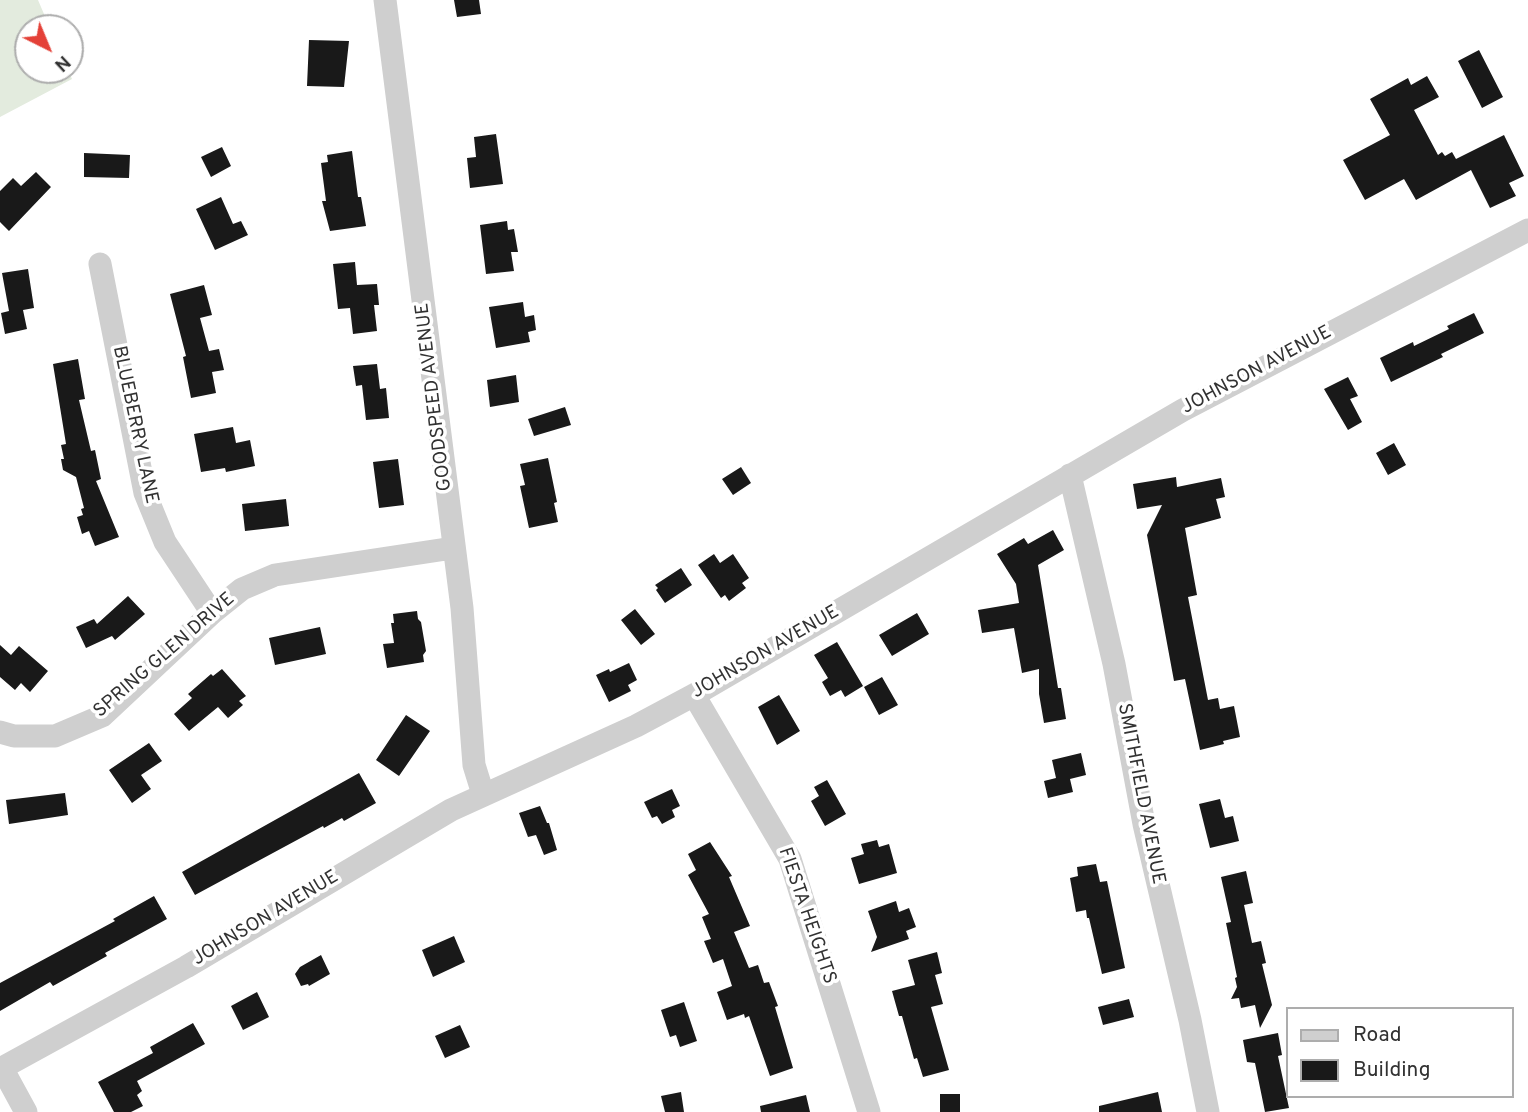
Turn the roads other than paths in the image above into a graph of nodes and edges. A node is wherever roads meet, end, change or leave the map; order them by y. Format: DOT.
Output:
graph roads {
  1 [pos="385,0"];
  2 [pos="1528,230"];
  3 [pos="100,264"];
  4 [pos="1070,475"];
  5 [pos="453,548"];
  6 [pos="212,613"];
  7 [pos="694,695"];
  8 [pos="0,732"];
  9 [pos="483,794"];
  10 [pos="1,1069"];
  11 [pos="26,1112"];
  12 [pos="869,1112"];
  13 [pos="1208,1112"];
  1 -- 5 [label="street, GOODSPEED AVENUE"];
  2 -- 4 [label="street, JOHNSON AVENUE"];
  3 -- 6 [label="street, BLUEBERRY LANE"];
  4 -- 7 [label="street, JOHNSON AVENUE"];
  4 -- 13 [label="street, SMITHFIELD AVENUE"];
  5 -- 6 [label="street, SPRING GLEN DRIVE"];
  5 -- 9 [label="street, GOODSPEED AVENUE"];
  6 -- 8 [label="street, SPRING GLEN DRIVE"];
  7 -- 9 [label="street, JOHNSON AVENUE"];
  7 -- 12 [label="street, FIESTA HEIGHTS"];
  9 -- 10 [label="street, JOHNSON AVENUE"];
  10 -- 11 [label="street"];
}
